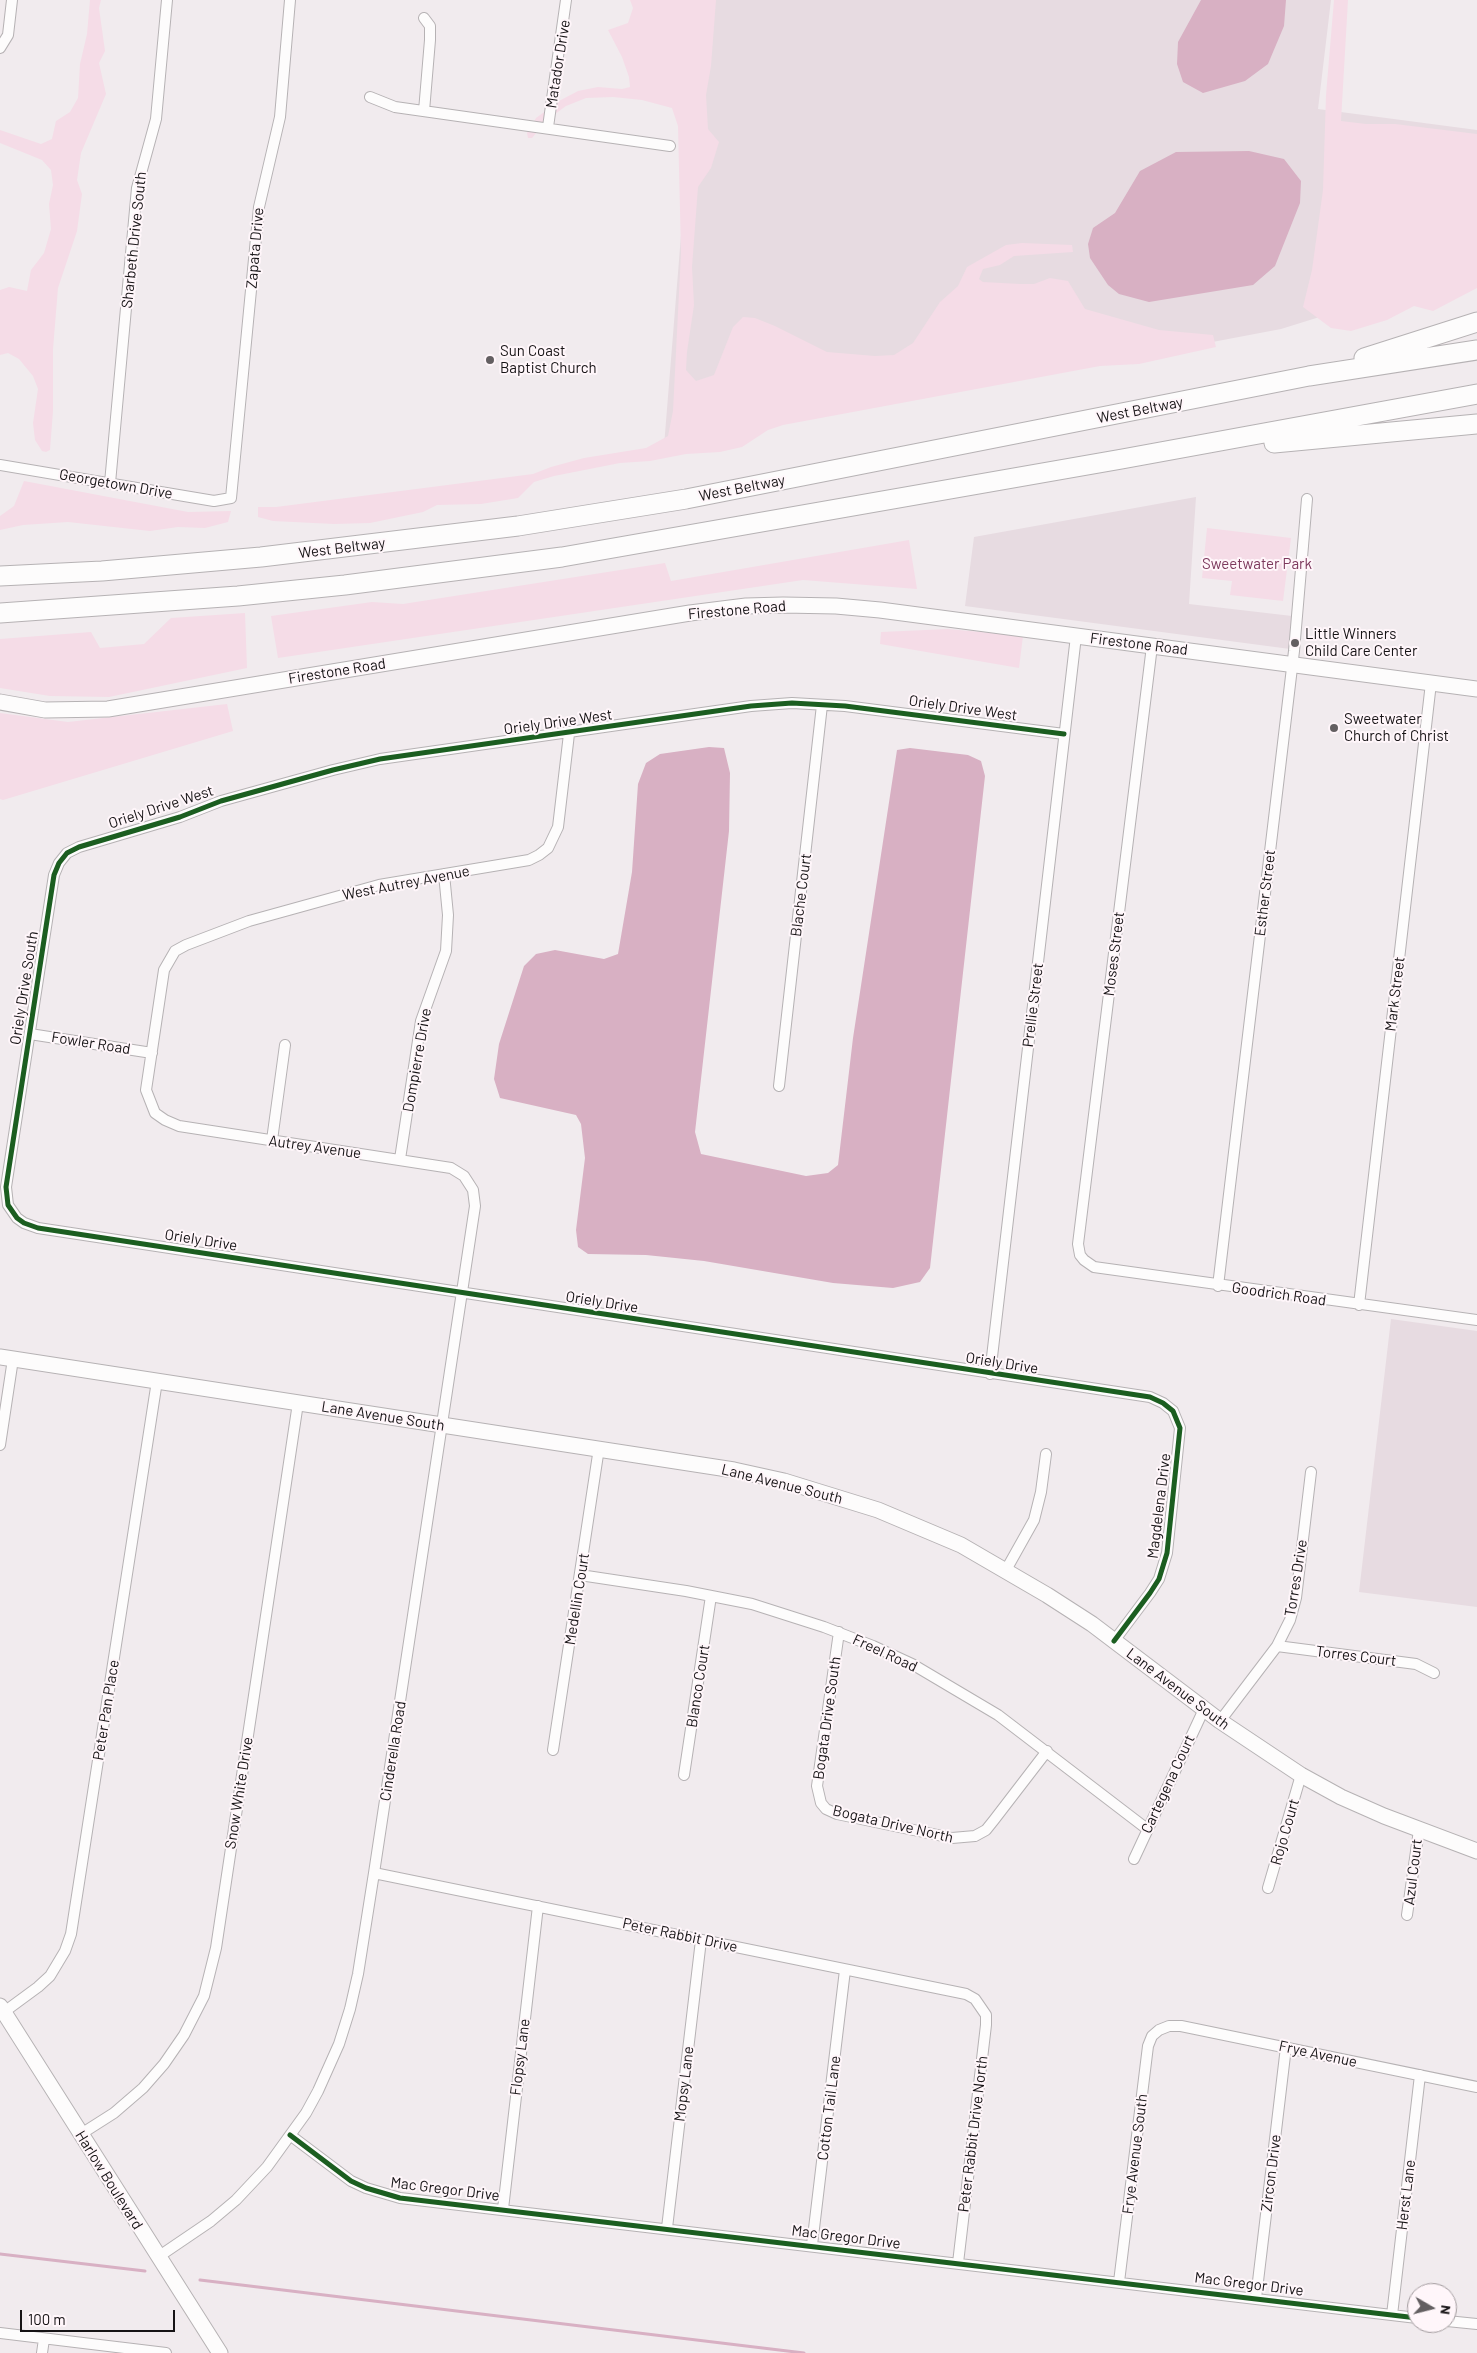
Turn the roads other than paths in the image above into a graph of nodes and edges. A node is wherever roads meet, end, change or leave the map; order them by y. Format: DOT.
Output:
graph roads {
  1 [pos="12,0"];
  2 [pos="167,0"];
  3 [pos="290,0"];
  4 [pos="566,0"];
  5 [pos="424,18"];
  6 [pos="3,45"];
  7 [pos="370,98"];
  8 [pos="424,111"];
  9 [pos="548,128"];
  10 [pos="670,146"];
  11 [pos="1477,322"];
  12 [pos="1477,350"];
  13 [pos="1309,376"];
  14 [pos="1477,394"];
  15 [pos="1477,424"];
  16 [pos="1249,436"];
  17 [pos="0,465"];
  18 [pos="110,482"];
  19 [pos="231,498"];
  20 [pos="1307,499"];
  21 [pos="0,576"];
  22 [pos="0,613"];
  23 [pos="1076,636"];
  24 [pos="1152,646"];
  25 [pos="1292,665"];
  26 [pos="1431,683"];
  27 [pos="1477,689"];
  28 [pos="0,702"];
  29 [pos="822,704"];
  30 [pos="569,734"];
  31 [pos="1064,734"];
  32 [pos="67,853"];
  33 [pos="444,874"];
  34 [pos="30,1034"];
  35 [pos="285,1045"];
  36 [pos="152,1053"];
  37 [pos="779,1086"];
  38 [pos="272,1140"];
  39 [pos="400,1159"];
  40 [pos="464,1176"];
  41 [pos="17,1218"];
  42 [pos="1084,1260"];
  43 [pos="1218,1286"];
  44 [pos="462,1293"];
  45 [pos="1359,1306"];
  46 [pos="1477,1320"];
  47 [pos="7,1358"];
  48 [pos="990,1374"];
  49 [pos="157,1381"];
  50 [pos="298,1403"];
  51 [pos="1177,1419"];
  52 [pos="442,1425"];
  53 [pos="0,1445"];
  54 [pos="599,1448"];
  55 [pos="1046,1454"];
  56 [pos="1311,1472"];
  57 [pos="1006,1570"];
  58 [pos="580,1575"];
  59 [pos="711,1596"];
  60 [pos="840,1632"];
  61 [pos="1114,1640"];
  62 [pos="1277,1646"];
  63 [pos="1434,1673"];
  64 [pos="1204,1709"];
  65 [pos="1220,1721"];
  66 [pos="553,1750"];
  67 [pos="1047,1751"];
  68 [pos="684,1775"];
  69 [pos="1302,1775"];
  70 [pos="821,1804"];
  71 [pos="1147,1829"];
  72 [pos="1418,1830"];
  73 [pos="1477,1851"];
  74 [pos="1134,1859"];
  75 [pos="374,1873"];
  76 [pos="1268,1888"];
  77 [pos="538,1906"];
  78 [pos="1408,1915"];
  79 [pos="701,1940"];
  80 [pos="845,1970"];
  81 [pos="982,2006"];
  82 [pos="2,2009"];
  83 [pos="1159,2030"];
  84 [pos="1286,2048"];
  85 [pos="1420,2075"];
  86 [pos="1477,2087"];
  87 [pos="81,2134"];
  88 [pos="290,2135"];
  89 [pos="503,2209"];
  90 [pos="667,2228"];
  91 [pos="812,2245"];
  92 [pos="158,2257"];
  93 [pos="958,2263"];
  94 [pos="1119,2282"];
  95 [pos="1256,2298"];
  96 [pos="1392,2315"];
  97 [pos="1407,2317"];
  98 [pos="1457,2322"];
  99 [pos="1477,2324"];
  100 [pos="0,2333"];
  101 [pos="44,2339"];
  102 [pos="42,2353"];
  103 [pos="166,2353"];
  104 [pos="220,2353"];
  1 -- 6 [label="street"];
  2 -- 18 [label="street, Sharbeth Drive South"];
  3 -- 19 [label="street, Zapata Drive"];
  4 -- 9 [label="street, Matador Drive"];
  5 -- 8 [label="street"];
  7 -- 8 [label="street"];
  8 -- 9 [label="street"];
  9 -- 10 [label="street"];
  11 -- 13 [label="highway"];
  12 -- 13 [label="highway, West Beltway"];
  13 -- 21 [label="highway, West Beltway"];
  14 -- 16 [label="highway"];
  15 -- 16 [label="highway"];
  16 -- 22 [label="highway"];
  17 -- 18 [label="street, Georgetown Drive"];
  18 -- 19 [label="street, Georgetown Drive"];
  20 -- 25 [label="street, Esther Street"];
  23 -- 24 [label="street, Firestone Road"];
  23 -- 28 [label="street, Firestone Road"];
  23 -- 31 [label="street, Prellie Street"];
  24 -- 25 [label="street, Firestone Road"];
  24 -- 42 [label="street, Moses Street"];
  25 -- 26 [label="street, Firestone Road"];
  25 -- 43 [label="street, Esther Street"];
  26 -- 27 [label="street, Firestone Road"];
  26 -- 45 [label="street, Mark Street"];
  29 -- 30 [label="street, Oriely Drive West"];
  29 -- 31 [label="street, Oriely Drive West"];
  29 -- 37 [label="street, Blache Court"];
  30 -- 32 [label="street, Oriely Drive West"];
  30 -- 33 [label="street, West Autrey Avenue"];
  31 -- 48 [label="street, Prellie Street"];
  32 -- 34 [label="street, Oriely Drive South"];
  33 -- 36 [label="street, West Autrey Avenue"];
  33 -- 39 [label="street, Dompierre Drive"];
  34 -- 36 [label="street, Fowler Road"];
  34 -- 41 [label="street, Oriely Drive South"];
  35 -- 38 [label="street"];
  36 -- 38 [label="street, Autrey Avenue"];
  38 -- 39 [label="street, Autrey Avenue"];
  39 -- 40 [label="street, Autrey Avenue"];
  40 -- 44 [label="street, Cinderella Road"];
  41 -- 44 [label="street, Oriely Drive"];
  42 -- 43 [label="street, Goodrich Road"];
  43 -- 45 [label="street, Goodrich Road"];
  44 -- 48 [label="street, Oriely Drive"];
  44 -- 52 [label="street, Cinderella Road"];
  45 -- 46 [label="street, Goodrich Road"];
  47 -- 49 [label="street, Lane Avenue South"];
  47 -- 53 [label="street"];
  48 -- 51 [label="street, Oriely Drive"];
  49 -- 50 [label="street, Lane Avenue South"];
  49 -- 82 [label="street, Peter Pan Place"];
  50 -- 52 [label="street, Lane Avenue South"];
  50 -- 87 [label="street, Snow White Drive"];
  51 -- 61 [label="street, Magdelena Drive"];
  52 -- 54 [label="street, Lane Avenue South"];
  52 -- 75 [label="street, Cinderella Road"];
  54 -- 57 [label="street, Lane Avenue South"];
  54 -- 58 [label="street, Medellin Court"];
  55 -- 57 [label="street"];
  56 -- 62 [label="street, Torres Drive"];
  57 -- 61 [label="street, Lane Avenue South"];
  58 -- 59 [label="street, Freel Road"];
  58 -- 66 [label="street, Medellin Court"];
  59 -- 60 [label="street, Freel Road"];
  59 -- 68 [label="street, Blanco Court"];
  60 -- 67 [label="street, Freel Road"];
  60 -- 70 [label="street, Bogata Drive South"];
  61 -- 64 [label="street, Lane Avenue South"];
  62 -- 63 [label="street, Torres Court"];
  62 -- 65 [label="street, Torres Drive"];
  64 -- 65 [label="street, Lane Avenue South"];
  64 -- 71 [label="street, Cartegena Court"];
  65 -- 69 [label="street, Lane Avenue South"];
  67 -- 70 [label="street, Bogata Drive North"];
  67 -- 71 [label="street, Freel Road"];
  69 -- 72 [label="street, Lane Avenue South"];
  69 -- 76 [label="street, Rojo Court"];
  71 -- 74 [label="street, Cartegena Court"];
  72 -- 73 [label="street, Lane Avenue South"];
  72 -- 78 [label="street, Azul Court"];
  75 -- 77 [label="street, Peter Rabbit Drive"];
  75 -- 88 [label="street, Cinderella Road"];
  77 -- 79 [label="street, Peter Rabbit Drive"];
  77 -- 89 [label="street, Flopsy Lane"];
  79 -- 80 [label="street, Peter Rabbit Drive"];
  79 -- 90 [label="street, Mopsy Lane"];
  80 -- 81 [label="street, Peter Rabbit Drive"];
  80 -- 91 [label="street, Cotton Tail Lane"];
  81 -- 93 [label="street, Peter Rabbit Drive North"];
  82 -- 87 [label="street, Harlow Boulevard"];
  83 -- 84 [label="street, Frye Avenue"];
  83 -- 94 [label="street, Frye Avenue South"];
  84 -- 85 [label="street, Frye Avenue"];
  84 -- 95 [label="street, Zircon Drive"];
  85 -- 86 [label="street, Frye Avenue"];
  85 -- 96 [label="street, Herst Lane"];
  87 -- 92 [label="street, Harlow Boulevard"];
  88 -- 89 [label="street, Mac Gregor Drive"];
  88 -- 92 [label="street, Cinderella Road"];
  89 -- 90 [label="street, Mac Gregor Drive"];
  90 -- 91 [label="street, Mac Gregor Drive"];
  91 -- 93 [label="street, Mac Gregor Drive"];
  92 -- 104 [label="street, Harlow Boulevard"];
  93 -- 94 [label="street, Mac Gregor Drive"];
  94 -- 95 [label="street, Mac Gregor Drive"];
  95 -- 96 [label="street, Mac Gregor Drive"];
  96 -- 97 [label="street, Mac Gregor Drive"];
  98 -- 99 [label="street"];
  100 -- 101 [label="street"];
  101 -- 102 [label="street"];
  101 -- 103 [label="street"];
}
